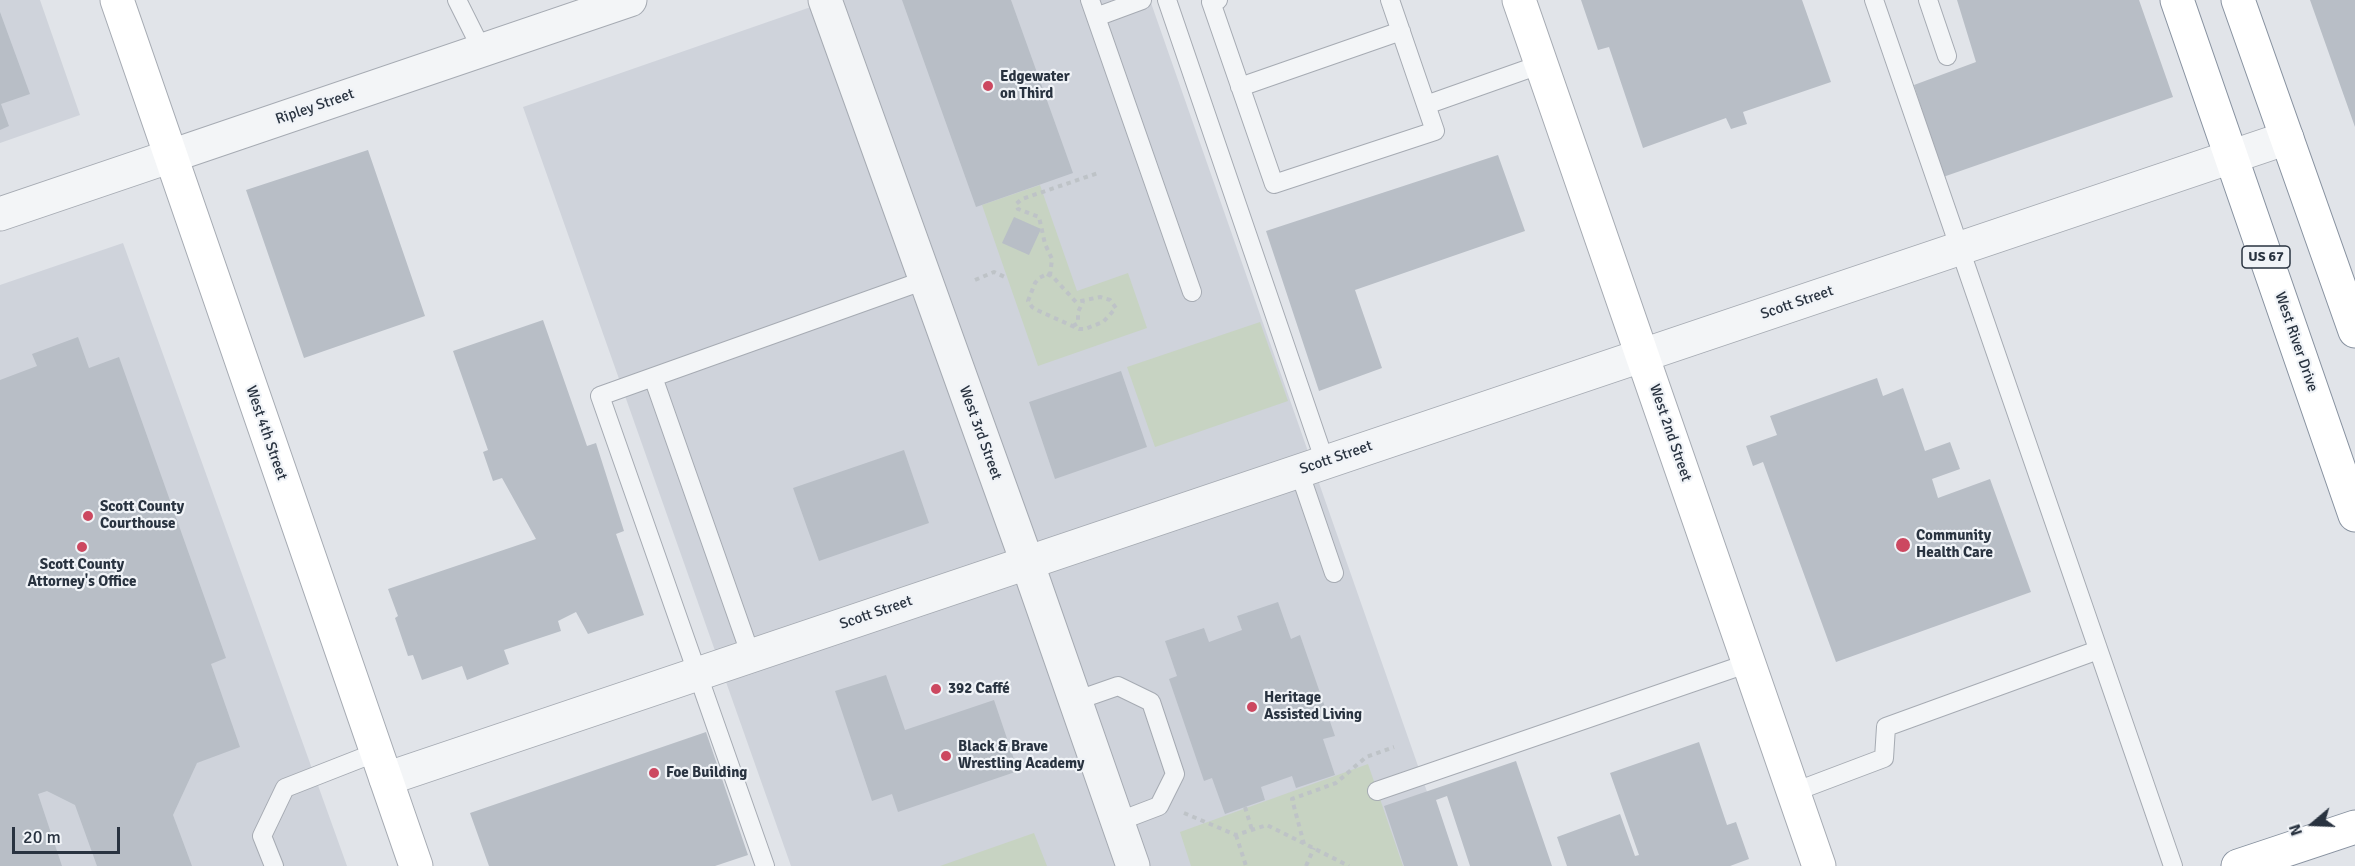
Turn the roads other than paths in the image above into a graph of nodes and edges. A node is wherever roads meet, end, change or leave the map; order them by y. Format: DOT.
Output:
graph roads {
  1 [pos="117,0"];
  2 [pos="457,0"];
  3 [pos="630,0"];
  4 [pos="825,0"];
  5 [pos="1142,0"];
  6 [pos="1167,0"];
  7 [pos="1218,0"];
  8 [pos="1390,0"];
  9 [pos="1520,0"];
  10 [pos="1874,0"];
  11 [pos="1928,0"];
  12 [pos="2177,0"];
  13 [pos="2238,0"];
  14 [pos="1093,9"];
  15 [pos="1401,31"];
  16 [pos="482,50"];
  17 [pos="1947,56"];
  18 [pos="1542,64"];
  19 [pos="1240,87"];
  20 [pos="1426,105"];
  21 [pos="2287,138"];
  22 [pos="171,156"];
  23 [pos="2232,158"];
  24 [pos="0,214"];
  25 [pos="1960,249"];
  26 [pos="925,280"];
  27 [pos="1192,292"];
  28 [pos="2355,331"];
  29 [pos="1643,355"];
  30 [pos="653,377"];
  31 [pos="1312,467"];
  32 [pos="2355,515"];
  33 [pos="1026,562"];
  34 [pos="1334,573"];
  35 [pos="2098,650"];
  36 [pos="751,656"];
  37 [pos="1749,663"];
  38 [pos="698,674"];
  39 [pos="1075,701"];
  40 [pos="381,766"];
  41 [pos="1377,791"];
  42 [pos="1794,792"];
  43 [pos="1117,822"];
  44 [pos="2355,827"];
  45 [pos="274,866"];
  46 [pos="416,866"];
  47 [pos="765,866"];
  48 [pos="1133,866"];
  49 [pos="1819,866"];
  50 [pos="2173,866"];
  51 [pos="2238,866"];
  1 -- 22 [label="main road, West 4th Street"];
  2 -- 16 [label="lane"];
  3 -- 16 [label="street, Ripley Street"];
  4 -- 26 [label="street, West 3rd Street"];
  5 -- 14 [label="lane"];
  6 -- 31 [label="lane"];
  7 -- 19 [label="lane"];
  8 -- 15 [label="lane"];
  9 -- 18 [label="main road, West 2nd Street"];
  10 -- 25 [label="lane"];
  11 -- 17 [label="lane"];
  12 -- 23 [label="main road, West River Drive / US 67"];
  13 -- 21 [label="main road"];
  14 -- 27 [label="lane"];
  15 -- 19 [label="lane"];
  15 -- 20 [label="lane"];
  16 -- 22 [label="street, Ripley Street"];
  18 -- 20 [label="lane"];
  18 -- 29 [label="main road, West 2nd Street"];
  19 -- 20 [label="lane"];
  21 -- 23 [label="street, Scott Street"];
  21 -- 28 [label="main road"];
  22 -- 24 [label="street, Ripley Street"];
  22 -- 40 [label="main road, West 4th Street"];
  23 -- 25 [label="street, Scott Street"];
  23 -- 32 [label="main road, West River Drive / US 67"];
  25 -- 29 [label="street, Scott Street"];
  25 -- 35 [label="lane"];
  26 -- 30 [label="lane"];
  26 -- 33 [label="street, West 3rd Street"];
  29 -- 31 [label="street, Scott Street"];
  29 -- 37 [label="main road, West 2nd Street"];
  30 -- 36 [label="lane"];
  30 -- 38 [label="lane"];
  31 -- 33 [label="street, Scott Street"];
  31 -- 34 [label="lane"];
  33 -- 36 [label="street, Scott Street"];
  33 -- 39 [label="street, West 3rd Street"];
  35 -- 42 [label="lane"];
  35 -- 50 [label="lane"];
  36 -- 38 [label="street, Scott Street"];
  37 -- 41 [label="lane"];
  37 -- 42 [label="main road, West 2nd Street"];
  38 -- 40 [label="street, Scott Street"];
  38 -- 47 [label="lane"];
  39 -- 43 [label="street, West 3rd Street"];
  39 -- 43 [label="lane"];
  40 -- 45 [label="lane"];
  40 -- 46 [label="main road, West 4th Street"];
  42 -- 49 [label="main road, West 2nd Street"];
  43 -- 48 [label="street, West 3rd Street"];
  44 -- 51 [label="main road"];
}
